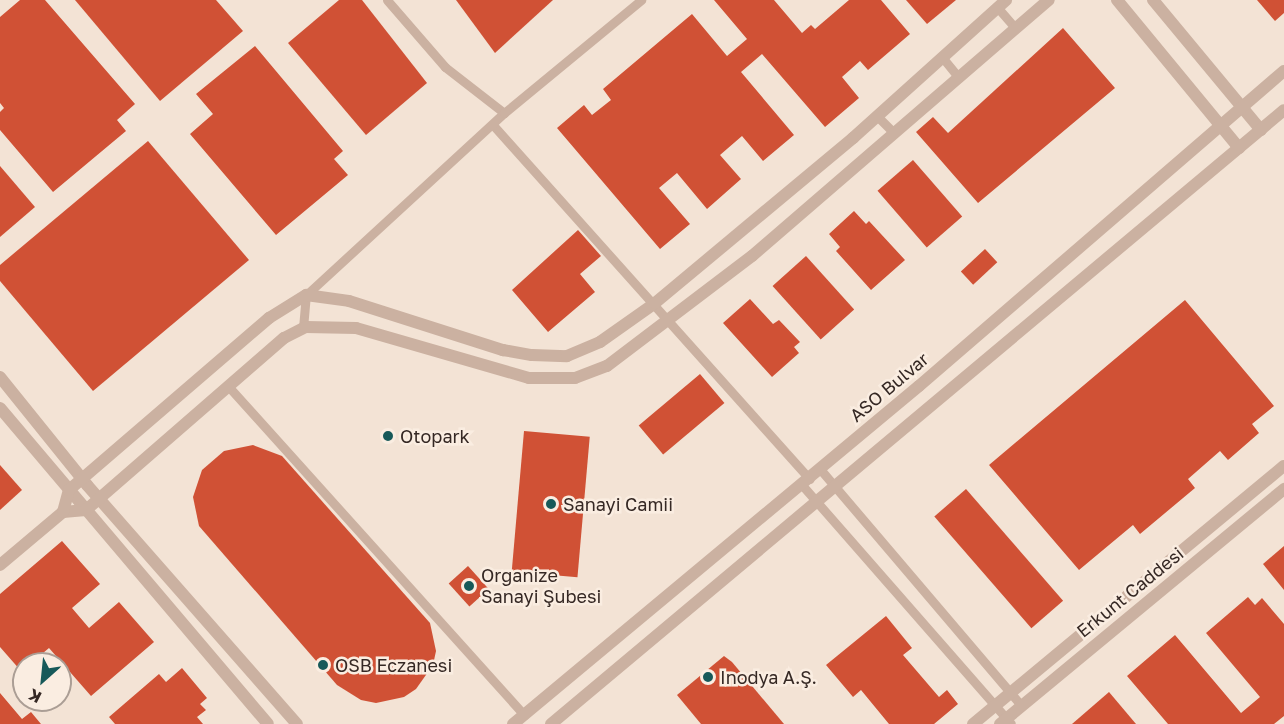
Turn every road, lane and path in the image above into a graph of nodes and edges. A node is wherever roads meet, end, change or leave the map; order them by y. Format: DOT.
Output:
graph roads {
  1 [pos="387,0"];
  2 [pos="641,0"];
  3 [pos="1049,0"];
  4 [pos="1117,0"];
  5 [pos="1153,0"];
  6 [pos="1002,4"];
  7 [pos="1015,28"];
  8 [pos="942,57"];
  9 [pos="1284,71"];
  10 [pos="958,77"];
  11 [pos="1244,105"];
  12 [pos="1284,110"];
  13 [pos="504,112"];
  14 [pos="877,116"];
  15 [pos="1221,124"];
  16 [pos="493,125"];
  17 [pos="1261,130"];
  18 [pos="894,133"];
  19 [pos="1239,148"];
  20 [pos="306,295"];
  21 [pos="655,303"];
  22 [pos="669,321"];
  23 [pos="303,328"];
  24 [pos="0,377"];
  25 [pos="228,386"];
  26 [pos="0,408"];
  27 [pos="1284,466"];
  28 [pos="820,469"];
  29 [pos="83,479"];
  30 [pos="805,482"];
  31 [pos="835,488"];
  32 [pos="1284,489"];
  33 [pos="69,490"];
  34 [pos="99,499"];
  35 [pos="817,502"];
  36 [pos="86,510"];
  37 [pos="63,512"];
  38 [pos="0,565"];
  39 [pos="1011,692"];
  40 [pos="1021,705"];
  41 [pos="995,706"];
  42 [pos="524,715"];
  43 [pos="1006,722"];
  44 [pos="268,724"];
  45 [pos="297,724"];
  46 [pos="513,724"];
  47 [pos="551,724"];
  48 [pos="973,724"];
  1 -- 13 [label="street"];
  2 -- 13 [label="street"];
  3 -- 7 [label="street"];
  4 -- 15 [label="street"];
  5 -- 11 [label="street"];
  6 -- 7 [label="street"];
  6 -- 8 [label="street"];
  7 -- 10 [label="street"];
  8 -- 10 [label="street"];
  8 -- 14 [label="street"];
  9 -- 11 [label="street, ASO Bulvar"];
  10 -- 18 [label="street"];
  11 -- 15 [label="street, ASO Bulvar"];
  11 -- 17 [label="street"];
  12 -- 17 [label="street"];
  13 -- 16 [label="street"];
  14 -- 18 [label="street"];
  14 -- 21 [label="street"];
  15 -- 19 [label="street"];
  15 -- 28 [label="street, ASO Bulvar"];
  16 -- 20 [label="street"];
  16 -- 21 [label="street"];
  17 -- 19 [label="street"];
  18 -- 22 [label="street"];
  19 -- 31 [label="street"];
  20 -- 21 [label="street"];
  20 -- 23 [label="street"];
  20 -- 29 [label="street"];
  21 -- 22 [label="street"];
  22 -- 23 [label="street"];
  22 -- 30 [label="street"];
  23 -- 25 [label="street"];
  24 -- 29 [label="street"];
  25 -- 34 [label="street"];
  25 -- 42 [label="street"];
  26 -- 33 [label="street"];
  27 -- 39 [label="street"];
  28 -- 30 [label="street, ASO Bulvar"];
  28 -- 31 [label="street"];
  29 -- 33 [label="street"];
  29 -- 34 [label="street"];
  30 -- 35 [label="street"];
  30 -- 42 [label="street, ASO Bulvar"];
  31 -- 35 [label="street"];
  31 -- 39 [label="street"];
  32 -- 40 [label="street, Erkunt Caddesi"];
  33 -- 36 [label="street"];
  33 -- 37 [label="street"];
  34 -- 36 [label="street"];
  34 -- 45 [label="street"];
  35 -- 41 [label="street"];
  35 -- 47 [label="street"];
  36 -- 37 [label="street"];
  36 -- 44 [label="street"];
  37 -- 38 [label="street"];
  39 -- 40 [label="street"];
  39 -- 41 [label="street"];
  40 -- 43 [label="street, Erkunt Caddesi"];
  41 -- 43 [label="street"];
  41 -- 48 [label="street"];
  42 -- 46 [label="street, ASO Bulvar"];
}
